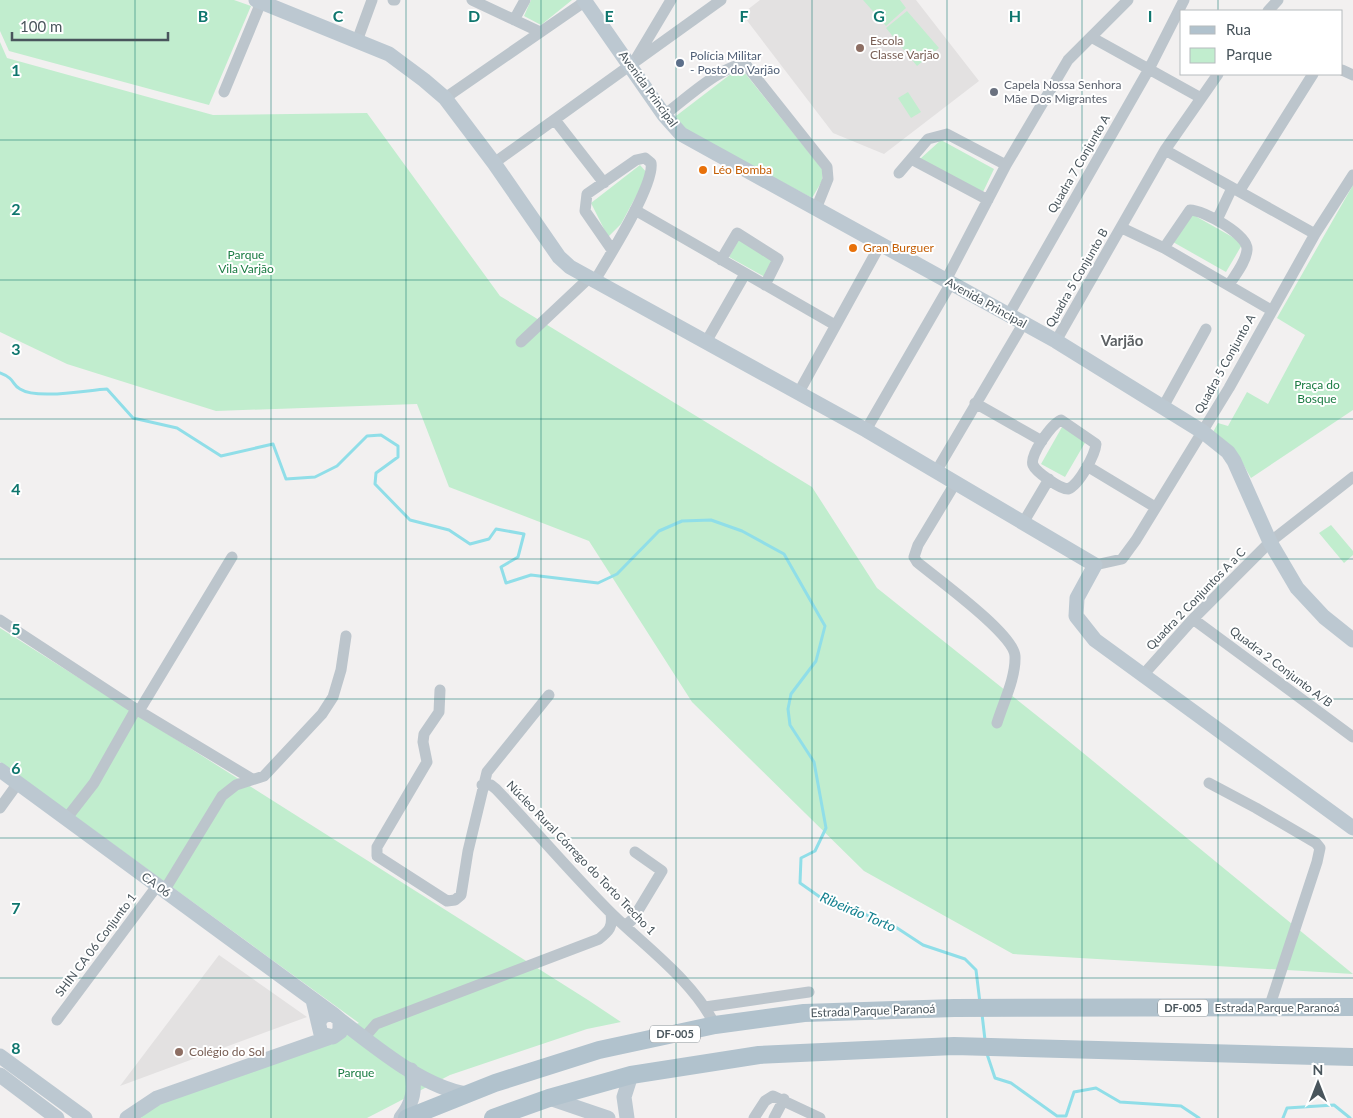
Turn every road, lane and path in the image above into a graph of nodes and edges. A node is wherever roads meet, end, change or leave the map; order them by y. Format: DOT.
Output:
graph roads {
  1 [pos="372,0"];
  2 [pos="472,0"];
  3 [pos="525,0"];
  4 [pos="671,0"];
  5 [pos="1128,0"];
  6 [pos="1184,0"];
  7 [pos="1278,0"];
  8 [pos="260,1"];
  9 [pos="586,1"];
  10 [pos="719,1"];
  11 [pos="1269,10"];
  12 [pos="514,20"];
  13 [pos="540,32"];
  14 [pos="1091,37"];
  15 [pos="357,41"];
  16 [pos="631,66"];
  17 [pos="1149,69"];
  18 [pos="1217,75"];
  19 [pos="1312,75"];
  20 [pos="224,92"];
  21 [pos="445,98"];
  22 [pos="1200,98"];
  23 [pos="664,115"];
  24 [pos="555,120"];
  25 [pos="1165,150"];
  26 [pos="911,159"];
  27 [pos="494,163"];
  28 [pos="1006,165"];
  29 [pos="899,173"];
  30 [pos="1353,175"];
  31 [pos="604,183"];
  32 [pos="1236,189"];
  33 [pos="988,200"];
  34 [pos="816,209"];
  35 [pos="635,210"];
  36 [pos="1217,220"];
  37 [pos="1122,228"];
  38 [pos="1315,234"];
  39 [pos="880,245"];
  40 [pos="1164,248"];
  41 [pos="612,250"];
  42 [pos="721,260"];
  43 [pos="745,274"];
  44 [pos="594,281"];
  45 [pos="948,282"];
  46 [pos="765,285"];
  47 [pos="1229,285"];
  48 [pos="1271,310"];
  49 [pos="1008,316"];
  50 [pos="1023,324"];
  51 [pos="835,325"];
  52 [pos="1206,329"];
  53 [pos="1056,341"];
  54 [pos="521,342"];
  55 [pos="706,342"];
  56 [pos="799,392"];
  57 [pos="975,403"];
  58 [pos="1163,407"];
  59 [pos="866,430"];
  60 [pos="1203,432"];
  61 [pos="1042,441"];
  62 [pos="1087,466"];
  63 [pos="936,470"];
  64 [pos="1353,477"];
  65 [pos="1049,479"];
  66 [pos="956,482"];
  67 [pos="1155,507"];
  68 [pos="1023,523"];
  69 [pos="1270,542"];
  70 [pos="232,557"];
  71 [pos="1095,565"];
  72 [pos="1193,619"];
  73 [pos="0,620"];
  74 [pos="346,636"];
  75 [pos="1353,640"];
  76 [pos="1143,675"];
  77 [pos="440,690"];
  78 [pos="549,695"];
  79 [pos="138,710"];
  80 [pos="997,723"];
  81 [pos="1353,737"];
  82 [pos="0,770"];
  83 [pos="252,779"];
  84 [pos="18,783"];
  85 [pos="1209,783"];
  86 [pos="482,785"];
  87 [pos="0,808"];
  88 [pos="66,818"];
  89 [pos="1353,828"];
  90 [pos="635,852"];
  91 [pos="161,889"];
  92 [pos="611,914"];
  93 [pos="625,926"];
  94 [pos="809,992"];
  95 [pos="313,1000"];
  96 [pos="705,1007"];
  97 [pos="1353,1007"];
  98 [pos="1269,1008"];
  99 [pos="336,1017"];
  100 [pos="57,1020"];
  101 [pos="318,1024"];
  102 [pos="715,1025"];
  103 [pos="328,1038"];
  104 [pos="364,1038"];
  105 [pos="300,1046"];
  106 [pos="0,1056"];
  107 [pos="1353,1057"];
  108 [pos="411,1070"];
  109 [pos="631,1074"];
  110 [pos="0,1075"];
  111 [pos="466,1094"];
  112 [pos="549,1098"];
  113 [pos="784,1099"];
  114 [pos="130,1117"];
  115 [pos="57,1118"];
  116 [pos="86,1118"];
  117 [pos="401,1118"];
  118 [pos="407,1118"];
  119 [pos="493,1118"];
  120 [pos="608,1118"];
  121 [pos="626,1118"];
  122 [pos="754,1118"];
  123 [pos="774,1118"];
  124 [pos="820,1118"];
  1 -- 15 [label="street"];
  2 -- 12 [label="street"];
  3 -- 12 [label="street"];
  4 -- 16 [label="street"];
  5 -- 14 [label="street"];
  6 -- 17 [label="street, Quadra 7 Conjunto A"];
  7 -- 11 [label="street"];
  8 -- 15 [label="street"];
  8 -- 20 [label="street"];
  9 -- 13 [label="street"];
  9 -- 16 [label="street, Avenida Principal"];
  10 -- 16 [label="street"];
  12 -- 13 [label="street"];
  13 -- 21 [label="street"];
  14 -- 17 [label="street"];
  14 -- 28 [label="street"];
  15 -- 21 [label="street"];
  16 -- 23 [label="street, Avenida Principal"];
  16 -- 24 [label="street"];
  17 -- 22 [label="street"];
  17 -- 49 [label="street, Quadra 7 Conjunto A"];
  18 -- 22 [label="street, Quadra 5 Conjunto B"];
  19 -- 32 [label="street"];
  21 -- 27 [label="street"];
  22 -- 25 [label="street, Quadra 5 Conjunto B"];
  23 -- 34 [label="street, Avenida Principal"];
  23 -- 34 [label="street"];
  24 -- 27 [label="street"];
  24 -- 31 [label="street"];
  25 -- 32 [label="street"];
  25 -- 37 [label="street, Quadra 5 Conjunto B"];
  26 -- 28 [label="street"];
  26 -- 29 [label="street"];
  26 -- 33 [label="street"];
  27 -- 44 [label="street"];
  28 -- 33 [label="street"];
  30 -- 38 [label="street, Quadra 5 Conjunto A"];
  31 -- 35 [label="street"];
  31 -- 41 [label="street"];
  32 -- 36 [label="street"];
  32 -- 38 [label="street"];
  33 -- 45 [label="street"];
  34 -- 39 [label="street, Avenida Principal"];
  35 -- 41 [label="street"];
  35 -- 42 [label="street"];
  36 -- 40 [label="street"];
  36 -- 47 [label="street"];
  37 -- 40 [label="street"];
  37 -- 53 [label="street, Quadra 5 Conjunto B"];
  38 -- 48 [label="street, Quadra 5 Conjunto A"];
  39 -- 45 [label="street, Avenida Principal"];
  39 -- 51 [label="street"];
  40 -- 47 [label="street"];
  41 -- 44 [label="street"];
  42 -- 43 [label="street"];
  42 -- 46 [label="street"];
  43 -- 46 [label="street"];
  43 -- 55 [label="street"];
  44 -- 54 [label="street"];
  44 -- 55 [label="street"];
  45 -- 49 [label="street, Avenida Principal"];
  45 -- 59 [label="street"];
  46 -- 51 [label="street"];
  47 -- 48 [label="street"];
  48 -- 60 [label="street, Quadra 5 Conjunto A"];
  49 -- 50 [label="street, Avenida Principal"];
  50 -- 53 [label="street, Avenida Principal"];
  50 -- 57 [label="street"];
  51 -- 56 [label="street"];
  52 -- 58 [label="street"];
  53 -- 58 [label="street, Avenida Principal"];
  55 -- 56 [label="street"];
  56 -- 59 [label="street"];
  57 -- 61 [label="street"];
  57 -- 63 [label="street"];
  58 -- 60 [label="street, Avenida Principal"];
  59 -- 63 [label="street"];
  60 -- 67 [label="street, Quadra 5 Conjunto A"];
  60 -- 69 [label="street, Avenida Principal"];
  61 -- 62 [label="street"];
  61 -- 65 [label="street"];
  62 -- 65 [label="street"];
  62 -- 67 [label="street"];
  63 -- 66 [label="street"];
  64 -- 69 [label="street, Quadra 2 Conjuntos A a C"];
  65 -- 68 [label="street"];
  66 -- 68 [label="street"];
  66 -- 80 [label="street"];
  67 -- 71 [label="street, Quadra 5 Conjunto A"];
  68 -- 71 [label="street"];
  69 -- 72 [label="street, Quadra 2 Conjuntos A a C"];
  69 -- 75 [label="street, Avenida Principal"];
  70 -- 79 [label="street"];
  71 -- 76 [label="street"];
  72 -- 76 [label="street, Quadra 2 Conjuntos A a C"];
  72 -- 81 [label="street, Quadra 2 Conjunto A/B"];
  73 -- 79 [label="street"];
  74 -- 83 [label="street, SHIN CA 06 Conjunto 1"];
  76 -- 89 [label="street"];
  77 -- 86 [label="street"];
  78 -- 86 [label="street"];
  79 -- 83 [label="street"];
  79 -- 88 [label="street"];
  82 -- 84 [label="street, CA 06"];
  83 -- 91 [label="street, SHIN CA 06 Conjunto 1"];
  84 -- 87 [label="street"];
  84 -- 88 [label="street, CA 06"];
  85 -- 98 [label="street"];
  86 -- 92 [label="street, Núcleo Rural Córrego do Torto Trecho 1"];
  88 -- 91 [label="street, CA 06"];
  90 -- 93 [label="street"];
  91 -- 95 [label="street, CA 06"];
  91 -- 100 [label="street, SHIN CA 06 Conjunto 1"];
  92 -- 93 [label="street, Núcleo Rural Córrego do Torto Trecho 1"];
  92 -- 104 [label="street"];
  93 -- 96 [label="street, Núcleo Rural Córrego do Torto Trecho 1"];
  94 -- 96 [label="street"];
  95 -- 99 [label="street, CA 06"];
  95 -- 101 [label="street"];
  96 -- 102 [label="street, Núcleo Rural Córrego do Torto Trecho 1"];
  97 -- 98 [label="main road, Estrada Parque Paranoá / DF-005"];
  98 -- 102 [label="main road, Estrada Parque Paranoá / DF-005"];
  99 -- 101 [label="street"];
  99 -- 103 [label="street"];
  99 -- 104 [label="street, CA 06"];
  101 -- 103 [label="street"];
  101 -- 105 [label="street"];
  102 -- 111 [label="main road, Estrada Parque Paranoá / DF-005"];
  103 -- 105 [label="street"];
  104 -- 108 [label="street, CA 06"];
  105 -- 114 [label="street"];
  106 -- 116 [label="street"];
  107 -- 109 [label="main road"];
  108 -- 111 [label="street, CA 06"];
  108 -- 117 [label="street"];
  109 -- 112 [label="main road"];
  109 -- 121 [label="street"];
  110 -- 115 [label="street"];
  111 -- 118 [label="main road, Estrada Parque Paranoá / DF-005"];
  112 -- 119 [label="main road"];
  112 -- 120 [label="street"];
  113 -- 122 [label="street"];
  113 -- 123 [label="street"];
  113 -- 124 [label="street"];
}
